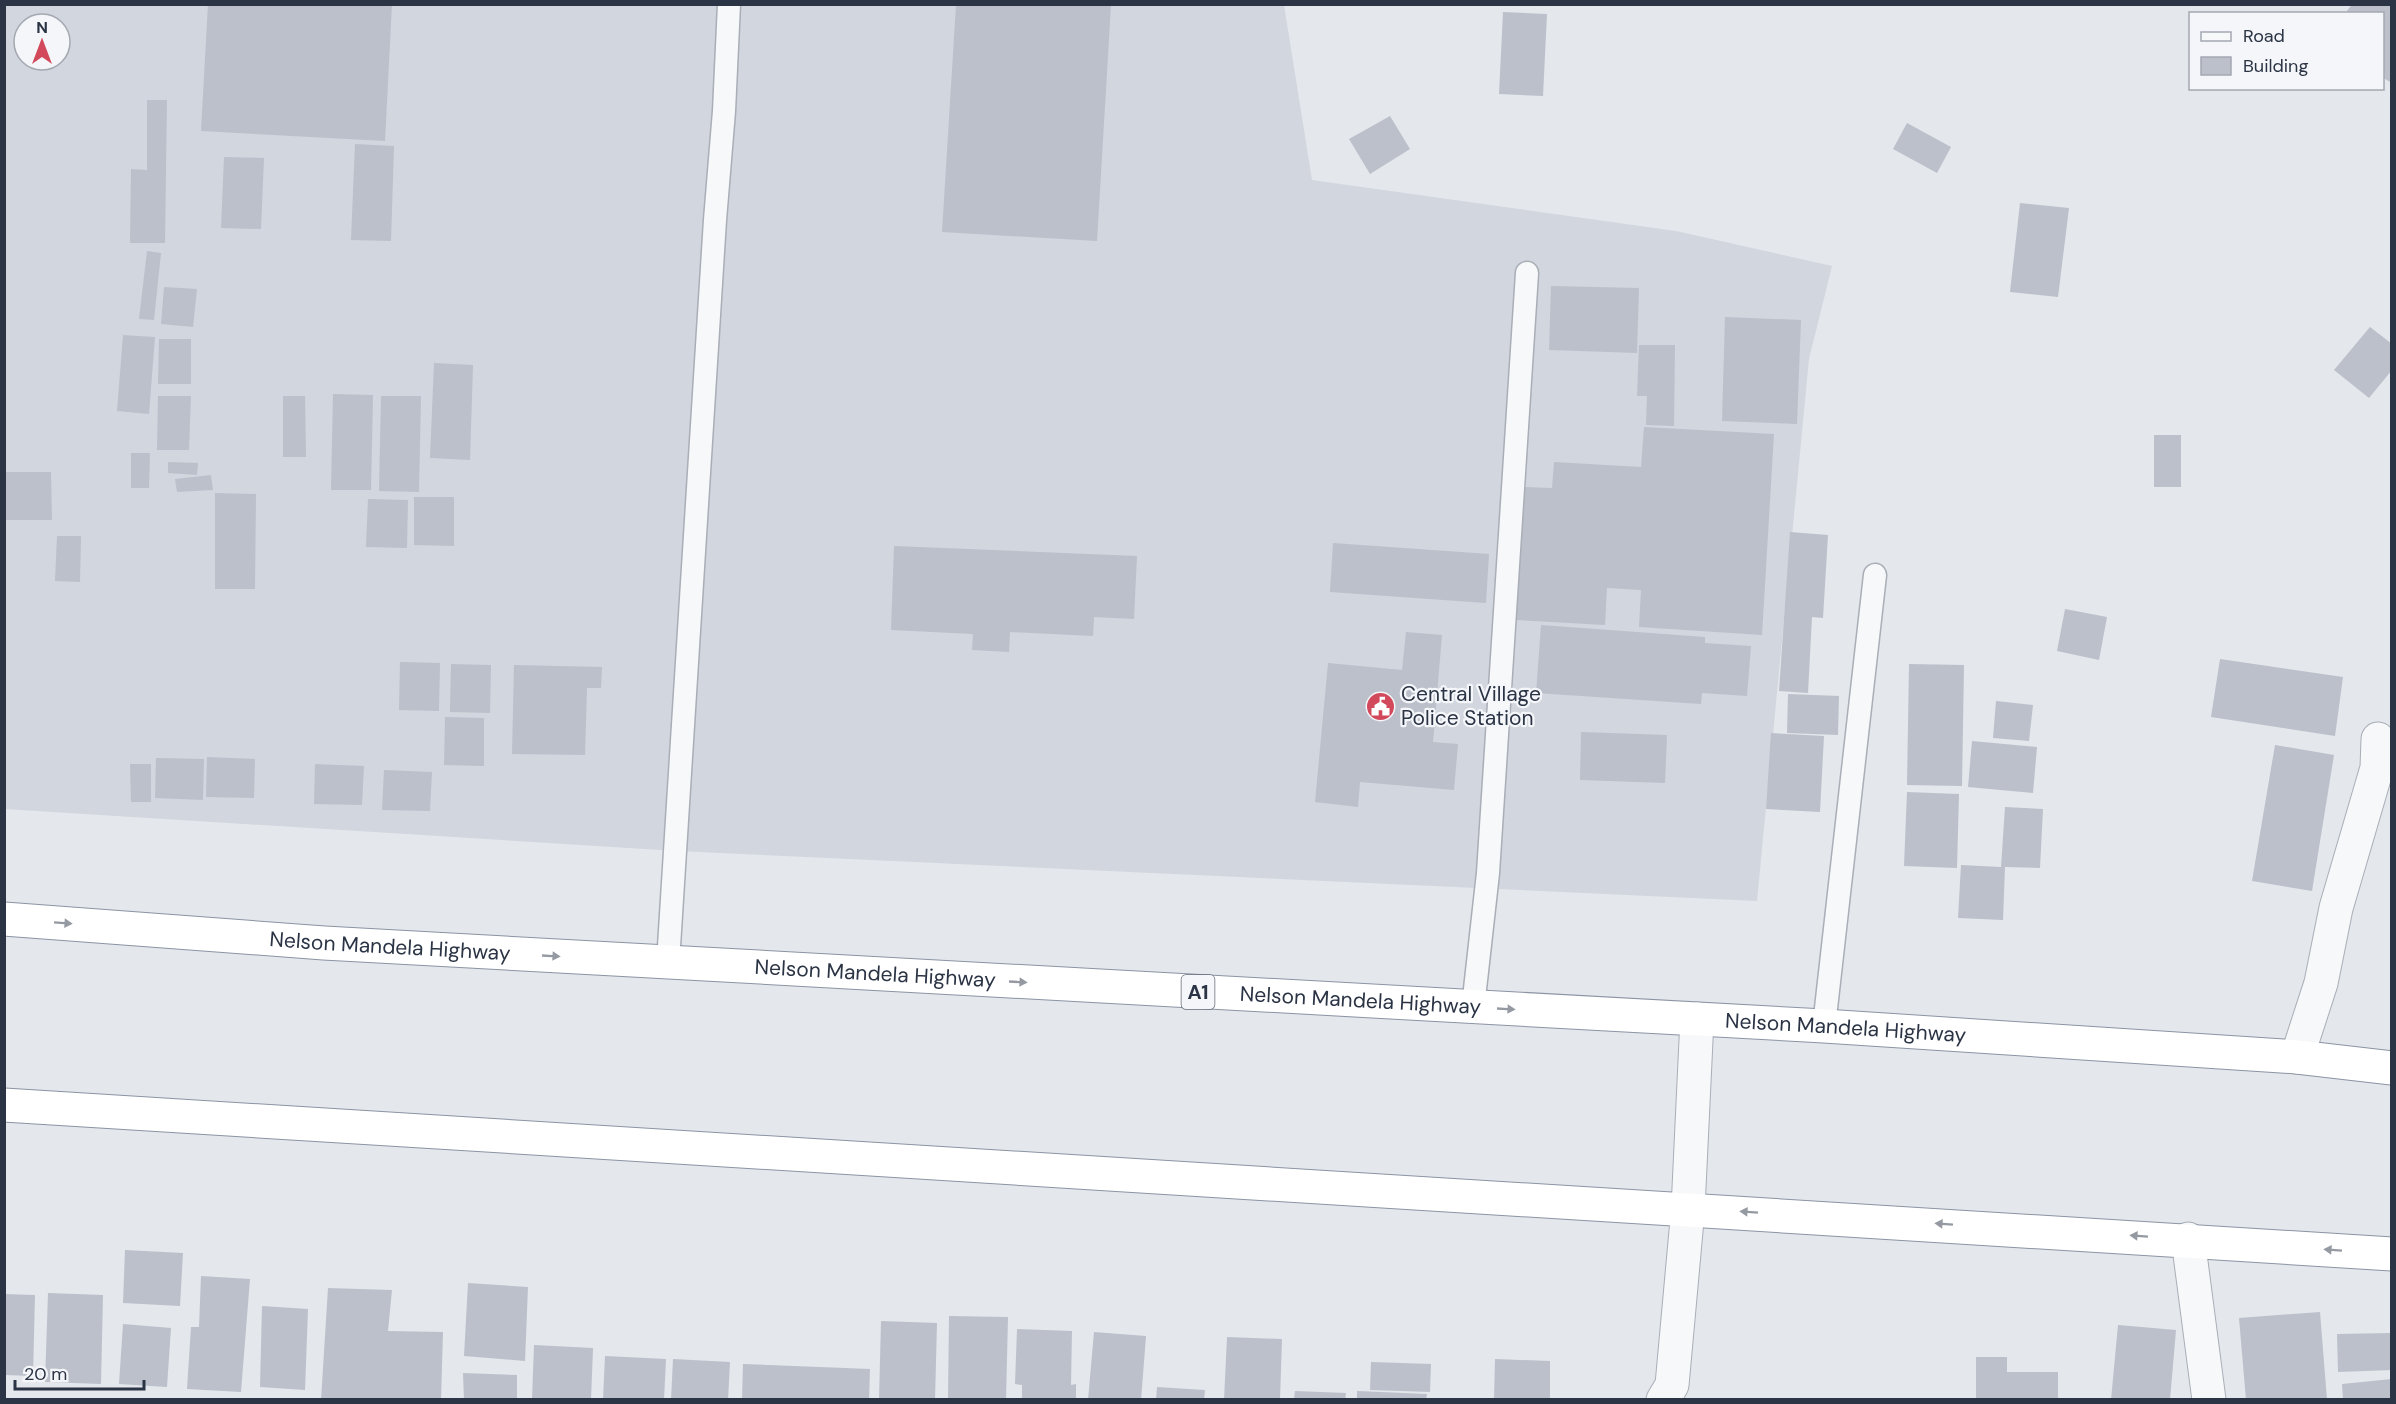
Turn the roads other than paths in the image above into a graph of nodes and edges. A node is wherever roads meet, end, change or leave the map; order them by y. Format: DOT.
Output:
graph roads {
  1 [pos="729,4"];
  2 [pos="1527,273"];
  3 [pos="1875,575"];
  4 [pos="2378,739"];
  5 [pos="4,919"];
  6 [pos="668,963"];
  7 [pos="1473,1007"];
  8 [pos="1697,1019"];
  9 [pos="1824,1026"];
  10 [pos="2297,1057"];
  11 [pos="2391,1068"];
  12 [pos="4,1105"];
  13 [pos="1688,1209"];
  14 [pos="2188,1239"];
  15 [pos="2391,1254"];
  16 [pos="1663,1400"];
  17 [pos="2209,1400"];
  1 -- 6 [label="lane"];
  2 -- 7 [label="lane"];
  3 -- 9 [label="lane"];
  4 -- 10 [label="street"];
  5 -- 6 [label="highway, Nelson Mandela Highway / A1, one-way"];
  6 -- 7 [label="highway, Nelson Mandela Highway / A1, one-way"];
  7 -- 8 [label="highway, Nelson Mandela Highway / A1, one-way"];
  8 -- 9 [label="highway, Nelson Mandela Highway / A1"];
  8 -- 13 [label="street"];
  9 -- 10 [label="highway, Nelson Mandela Highway / A1"];
  10 -- 11 [label="highway, Nelson Mandela Highway / A1"];
  12 -- 13 [label="highway"];
  14 -- 13 [label="highway, one-way"];
  13 -- 16 [label="street"];
  15 -- 14 [label="highway, one-way"];
  14 -- 17 [label="street"];
}
